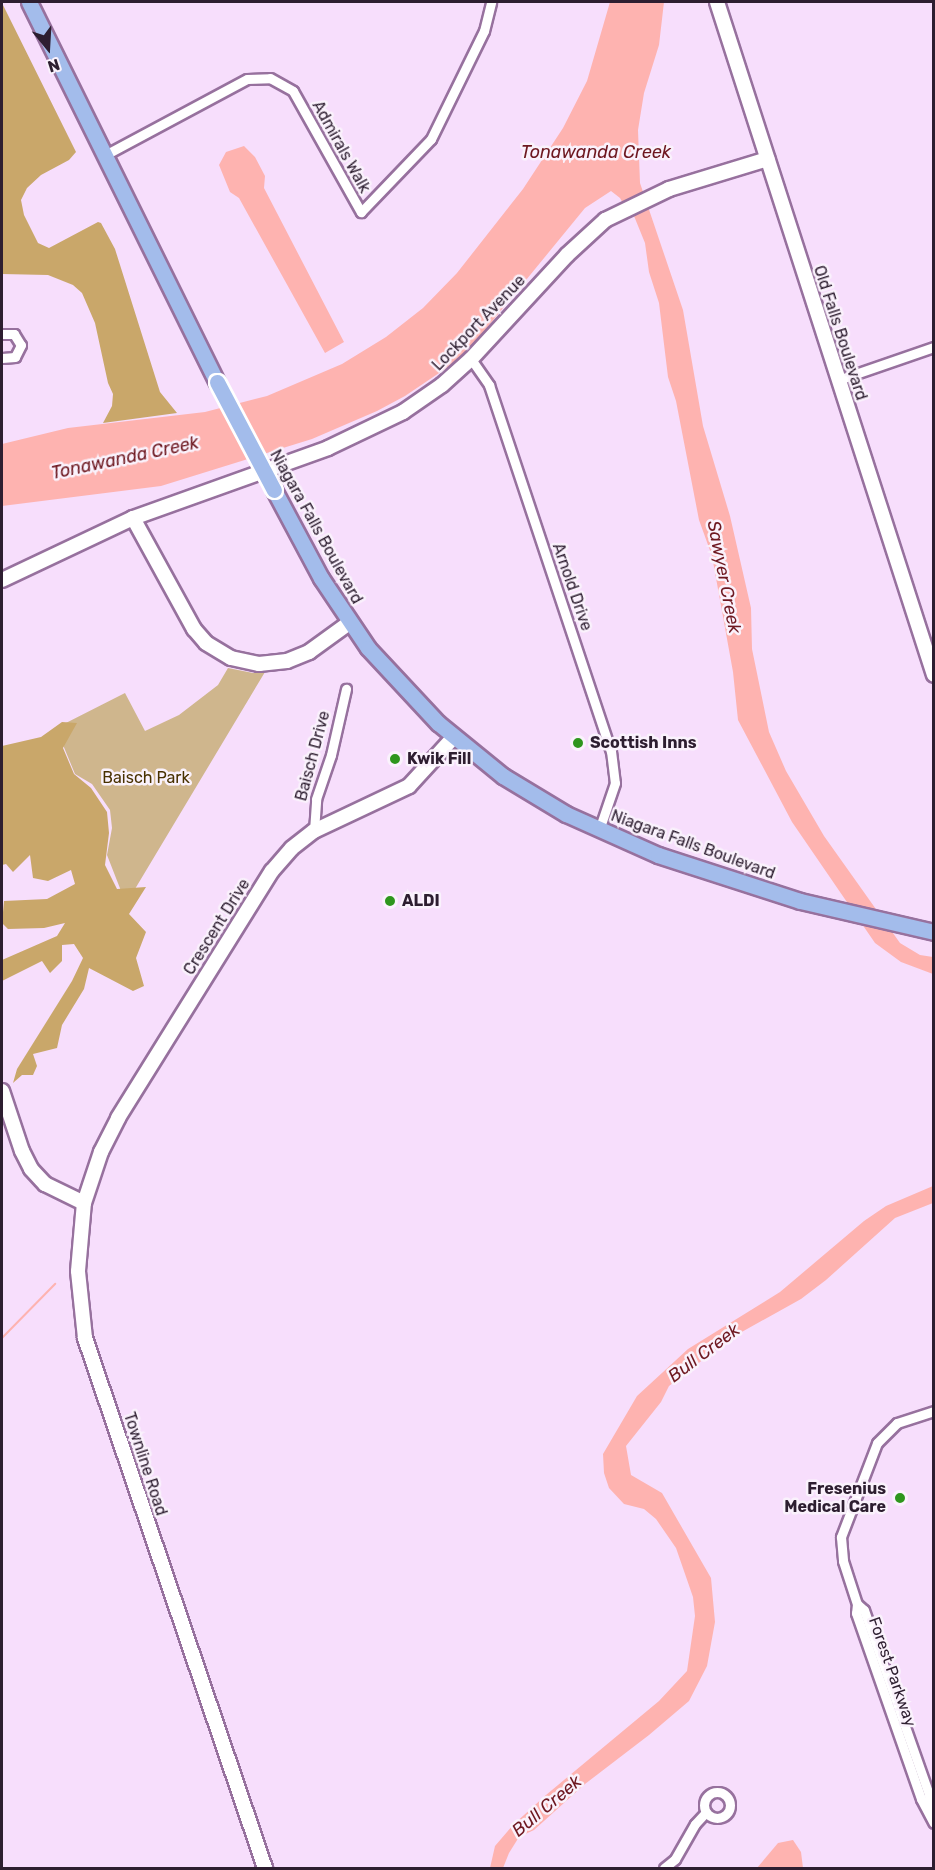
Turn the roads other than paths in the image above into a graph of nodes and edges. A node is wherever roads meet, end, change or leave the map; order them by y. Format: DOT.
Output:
graph roads {
  1 [pos="29,2"];
  2 [pos="491,2"];
  3 [pos="717,2"];
  4 [pos="105,155"];
  5 [pos="768,159"];
  6 [pos="2,334"];
  7 [pos="933,347"];
  8 [pos="2,358"];
  9 [pos="471,359"];
  10 [pos="838,380"];
  11 [pos="133,518"];
  12 [pos="2,580"];
  13 [pos="349,622"];
  14 [pos="933,675"];
  15 [pos="346,689"];
  16 [pos="453,738"];
  17 [pos="599,830"];
  18 [pos="314,831"];
  19 [pos="933,932"];
  20 [pos="2,1091"];
  21 [pos="84,1203"];
  22 [pos="933,1411"];
  23 [pos="706,1812"];
  24 [pos="932,1820"];
  25 [pos="265,1869"];
  26 [pos="664,1869"];
  1 -- 4 [label="main road, Niagara Falls Boulevard"];
  2 -- 4 [label="street, Admirals Walk"];
  3 -- 5 [label="street, Old Falls Boulevard"];
  4 -- 13 [label="main road, Niagara Falls Boulevard, bridge"];
  5 -- 9 [label="street, Lockport Avenue"];
  5 -- 10 [label="street, Old Falls Boulevard"];
  6 -- 8 [label="street"];
  7 -- 10 [label="street"];
  9 -- 11 [label="street, Lockport Avenue"];
  9 -- 17 [label="street, Arnold Drive"];
  10 -- 14 [label="street, Old Falls Boulevard"];
  11 -- 12 [label="street, Lockport Avenue"];
  11 -- 13 [label="street"];
  13 -- 16 [label="main road, Niagara Falls Boulevard"];
  15 -- 18 [label="street, Baisch Drive"];
  16 -- 17 [label="main road, Niagara Falls Boulevard"];
  16 -- 18 [label="street, Crescent Drive"];
  17 -- 19 [label="main road, Niagara Falls Boulevard"];
  18 -- 21 [label="street, Crescent Drive"];
  20 -- 21 [label="street"];
  21 -- 25 [label="street, Townline Road"];
  22 -- 24 [label="street, Forest Parkway"];
  23 -- 26 [label="street"];
}
